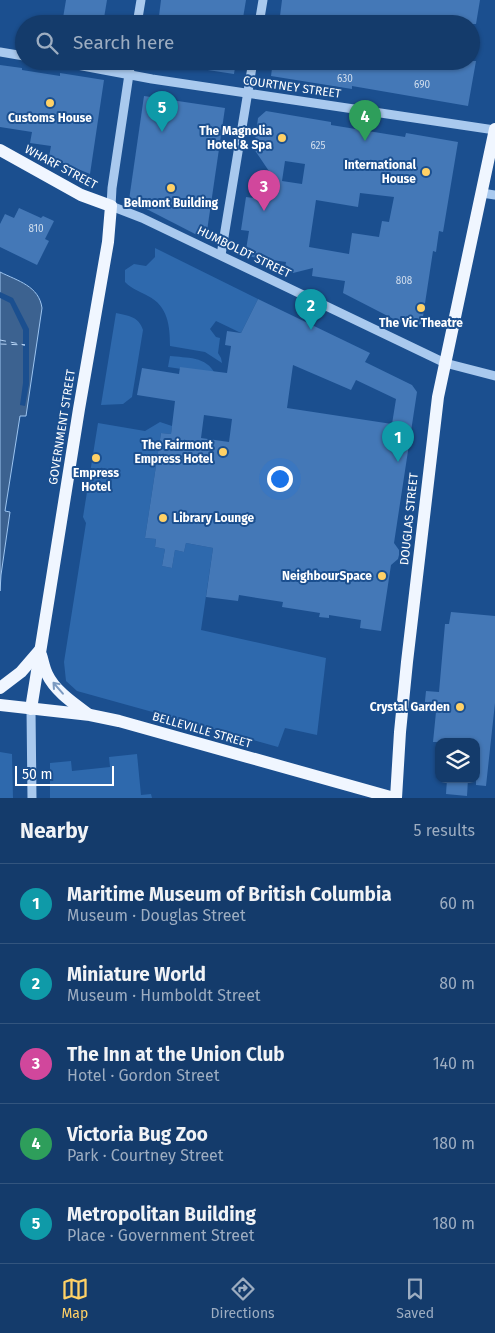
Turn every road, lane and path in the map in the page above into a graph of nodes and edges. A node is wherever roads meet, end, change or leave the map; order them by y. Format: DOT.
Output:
graph roads {
  1 [pos="141,0"];
  2 [pos="263,0"];
  3 [pos="138,15"];
  4 [pos="260,15"];
  5 [pos="0,52"];
  6 [pos="15,54"];
  7 [pos="106,70"];
  8 [pos="129,70"];
  9 [pos="252,70"];
  10 [pos="128,74"];
  11 [pos="248,93"];
  12 [pos="495,130"];
  13 [pos="0,150"];
  14 [pos="489,194"];
  15 [pos="111,206"];
  16 [pos="221,255"];
  17 [pos="445,363"];
  18 [pos="495,376"];
  19 [pos="40,650"];
  20 [pos="0,688"];
  21 [pos="0,705"];
  22 [pos="32,708"];
  23 [pos="90,715"];
  24 [pos="32,798"];
  25 [pos="395,798"];
  1 -- 3 [label="street"];
  2 -- 4 [label="street"];
  5 -- 6 [label="street"];
  7 -- 10 [label="street, COURTNEY STREET"];
  8 -- 10 [label="street, GOVERNMENT STREET"];
  9 -- 11 [label="street"];
  10 -- 11 [label="street, COURTNEY STREET"];
  10 -- 15 [label="street, GOVERNMENT STREET"];
  11 -- 12 [label="street, COURTNEY STREET"];
  11 -- 16 [label="street"];
  12 -- 14 [label="main road, DOUGLAS STREET"];
  13 -- 15 [label="main road, WHARF STREET"];
  14 -- 17 [label="main road, DOUGLAS STREET"];
  15 -- 16 [label="street, HUMBOLDT STREET"];
  15 -- 19 [label="main road, GOVERNMENT STREET"];
  16 -- 17 [label="street, HUMBOLDT STREET"];
  17 -- 18 [label="street, HUMBOLDT STREET"];
  17 -- 25 [label="main road, DOUGLAS STREET"];
  19 -- 20 [label="main road"];
  19 -- 22 [label="main road, GOVERNMENT STREET"];
  23 -- 19 [label="main road, one-way"];
  21 -- 22 [label="main road, BELLEVILLE STREET"];
  22 -- 23 [label="main road, BELLEVILLE STREET"];
  22 -- 24 [label="street, GOVERNMENT STREET"];
  23 -- 25 [label="main road, BELLEVILLE STREET"];
}
